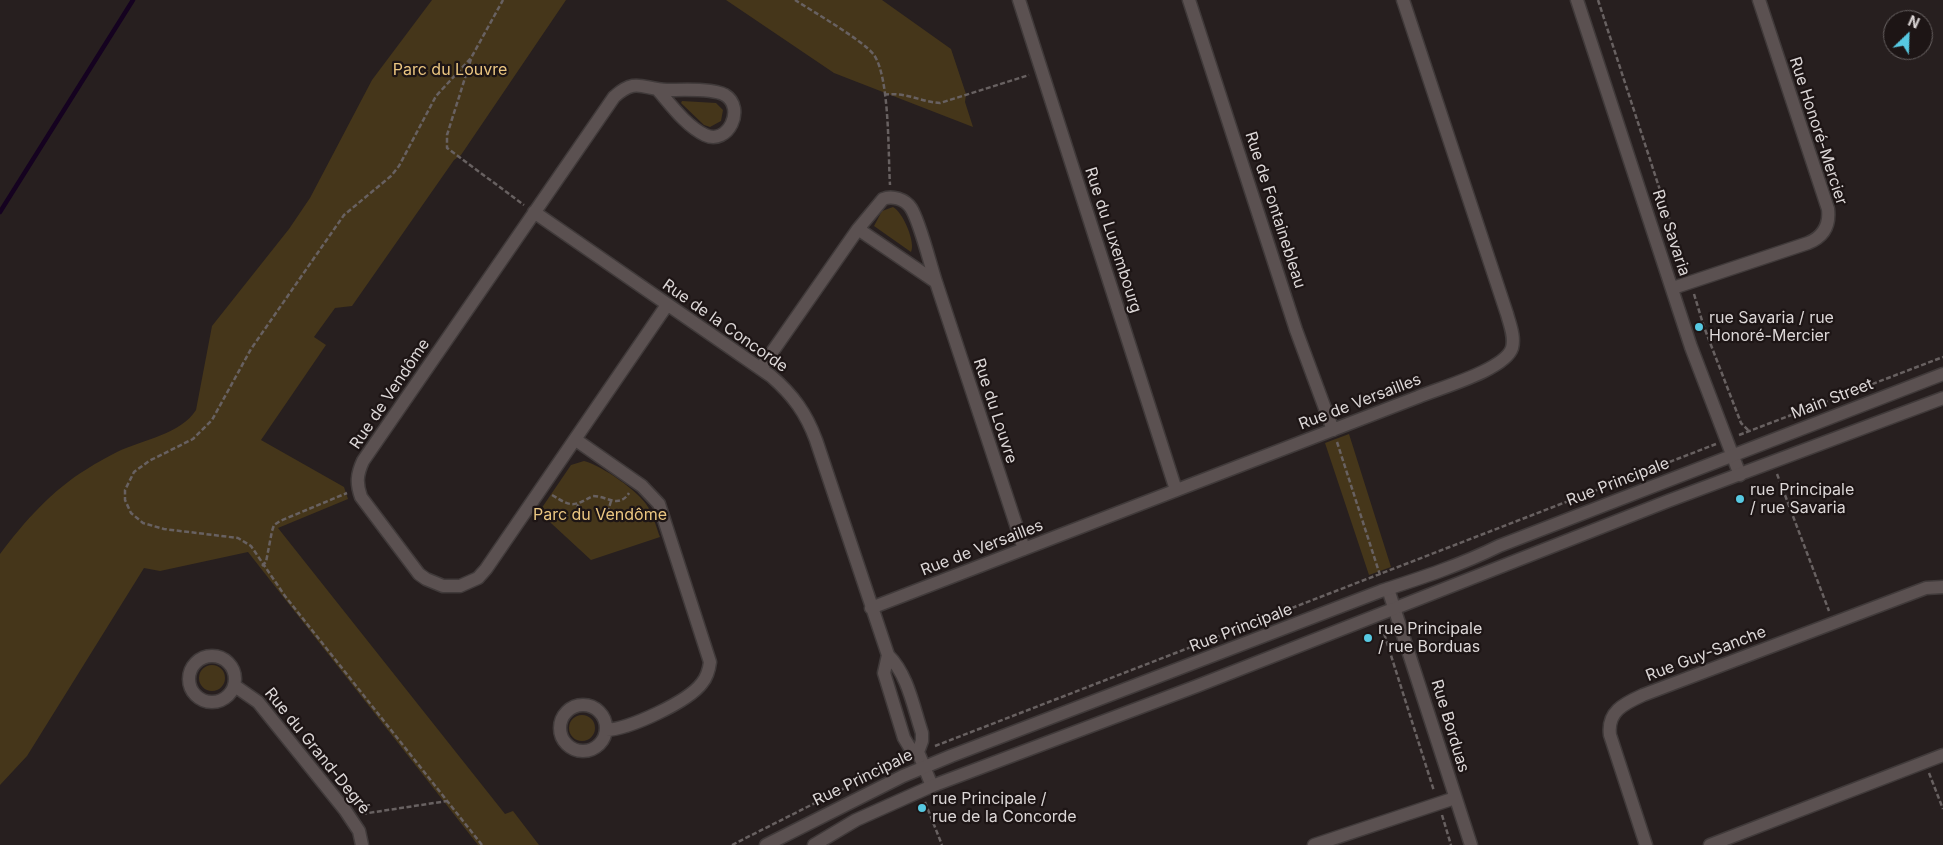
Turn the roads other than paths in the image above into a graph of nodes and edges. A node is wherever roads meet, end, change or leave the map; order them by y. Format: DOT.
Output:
graph roads {
  1 [pos="1019,0"];
  2 [pos="1189,0"];
  3 [pos="1403,0"];
  4 [pos="1577,0"];
  5 [pos="1759,0"];
  6 [pos="658,90"];
  7 [pos="529,209"];
  8 [pos="858,229"];
  9 [pos="936,282"];
  10 [pos="1673,288"];
  11 [pos="667,305"];
  12 [pos="761,368"];
  13 [pos="1943,374"];
  14 [pos="1943,398"];
  15 [pos="1334,434"];
  16 [pos="576,440"];
  17 [pos="1732,455"];
  18 [pos="1740,475"];
  19 [pos="1176,490"];
  20 [pos="1024,549"];
  21 [pos="1943,587"];
  22 [pos="1388,589"];
  23 [pos="871,608"];
  24 [pos="1396,609"];
  25 [pos="888,655"];
  26 [pos="235,686"];
  27 [pos="606,730"];
  28 [pos="918,752"];
  29 [pos="1943,755"];
  30 [pos="924,767"];
  31 [pos="932,786"];
  32 [pos="1455,798"];
  33 [pos="362,845"];
  34 [pos="766,845"];
  35 [pos="814,845"];
  36 [pos="1314,845"];
  37 [pos="1471,845"];
  38 [pos="1646,845"];
  39 [pos="1710,845"];
  1 -- 19 [label="street, Rue du Luxembourg"];
  2 -- 15 [label="street, Rue de Fontainebleau"];
  3 -- 15 [label="street, Rue de Versailles"];
  4 -- 10 [label="street, Rue Savaria"];
  5 -- 10 [label="street, Rue Honoré-Mercier"];
  6 -- 6 [label="street, Rue de Vendôme"];
  6 -- 7 [label="street, Rue de Vendôme"];
  7 -- 11 [label="street, Rue de la Concorde"];
  7 -- 16 [label="street, Rue de Vendôme"];
  8 -- 9 [label="street"];
  8 -- 9 [label="street, Rue du Louvre"];
  8 -- 12 [label="street, Rue du Louvre"];
  9 -- 20 [label="street, Rue du Louvre"];
  10 -- 17 [label="street, Rue Savaria"];
  11 -- 12 [label="street, Rue de la Concorde"];
  11 -- 16 [label="street, Rue de Vendôme"];
  12 -- 23 [label="street, Rue de la Concorde"];
  13 -- 17 [label="street, Main Street"];
  14 -- 18 [label="street"];
  15 -- 19 [label="street, Rue de Versailles"];
  16 -- 27 [label="street"];
  17 -- 18 [label="street, Rue Savaria"];
  17 -- 22 [label="street, Rue Principale"];
  18 -- 24 [label="street"];
  19 -- 20 [label="street, Rue de Versailles"];
  20 -- 23 [label="street, Rue de Versailles"];
  21 -- 38 [label="street, Rue Guy-Sanche"];
  22 -- 24 [label="street, Rue Borduas"];
  22 -- 30 [label="street, Rue Principale"];
  23 -- 25 [label="street, Rue de la Concorde"];
  24 -- 31 [label="street"];
  24 -- 32 [label="street, Rue Borduas"];
  25 -- 28 [label="street, Rue de la Concorde"];
  25 -- 28 [label="street, Rue de la Concorde"];
  26 -- 33 [label="street, Rue du Grand-Degré"];
  28 -- 30 [label="street, Rue de la Concorde"];
  29 -- 39 [label="street"];
  30 -- 31 [label="street, Rue de la Concorde"];
  30 -- 34 [label="street, Rue Principale"];
  31 -- 35 [label="street"];
  32 -- 36 [label="street"];
  32 -- 37 [label="street, Rue Borduas"];
}
